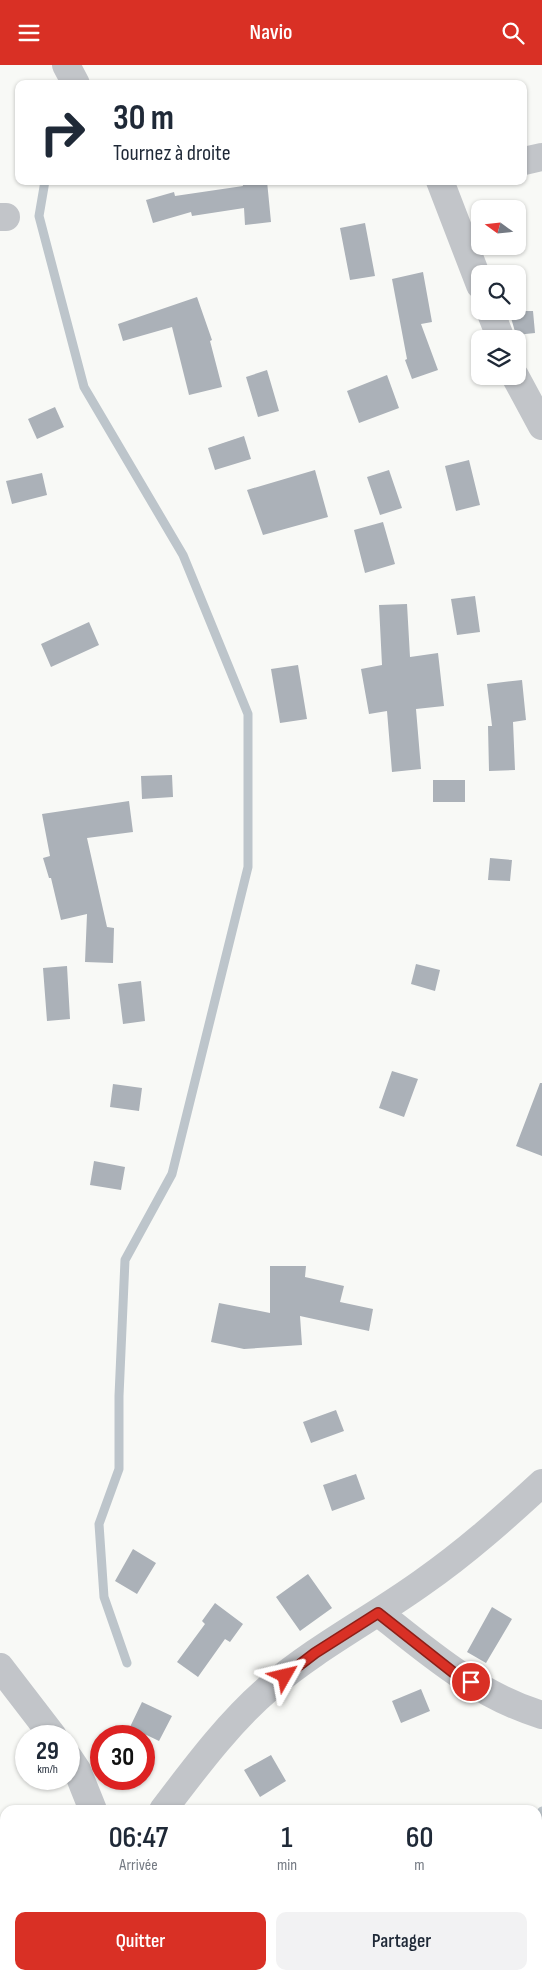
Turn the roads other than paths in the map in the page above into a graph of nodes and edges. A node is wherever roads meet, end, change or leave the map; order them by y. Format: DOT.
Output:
graph roads {
  1 [pos="66,65"];
  2 [pos="74,80"];
  3 [pos="542,157"];
  4 [pos="527,160"];
  5 [pos="442,185"];
  6 [pos="472,265"];
  7 [pos="520,385"];
  8 [pos="542,426"];
  9 [pos="542,1483"];
  10 [pos="378,1613"];
  11 [pos="0,1667"];
  12 [pos="542,1715"];
  13 [pos="45,1725"];
  14 [pos="80,1778"];
  15 [pos="91,1805"];
  16 [pos="167,1805"];
  1 -- 2 [label="street"];
  3 -- 4 [label="street"];
  5 -- 6 [label="street"];
  7 -- 8 [label="street"];
  9 -- 10 [label="street"];
  10 -- 12 [label="street"];
  10 -- 16 [label="street"];
  11 -- 13 [label="street"];
  14 -- 15 [label="street"];
}
